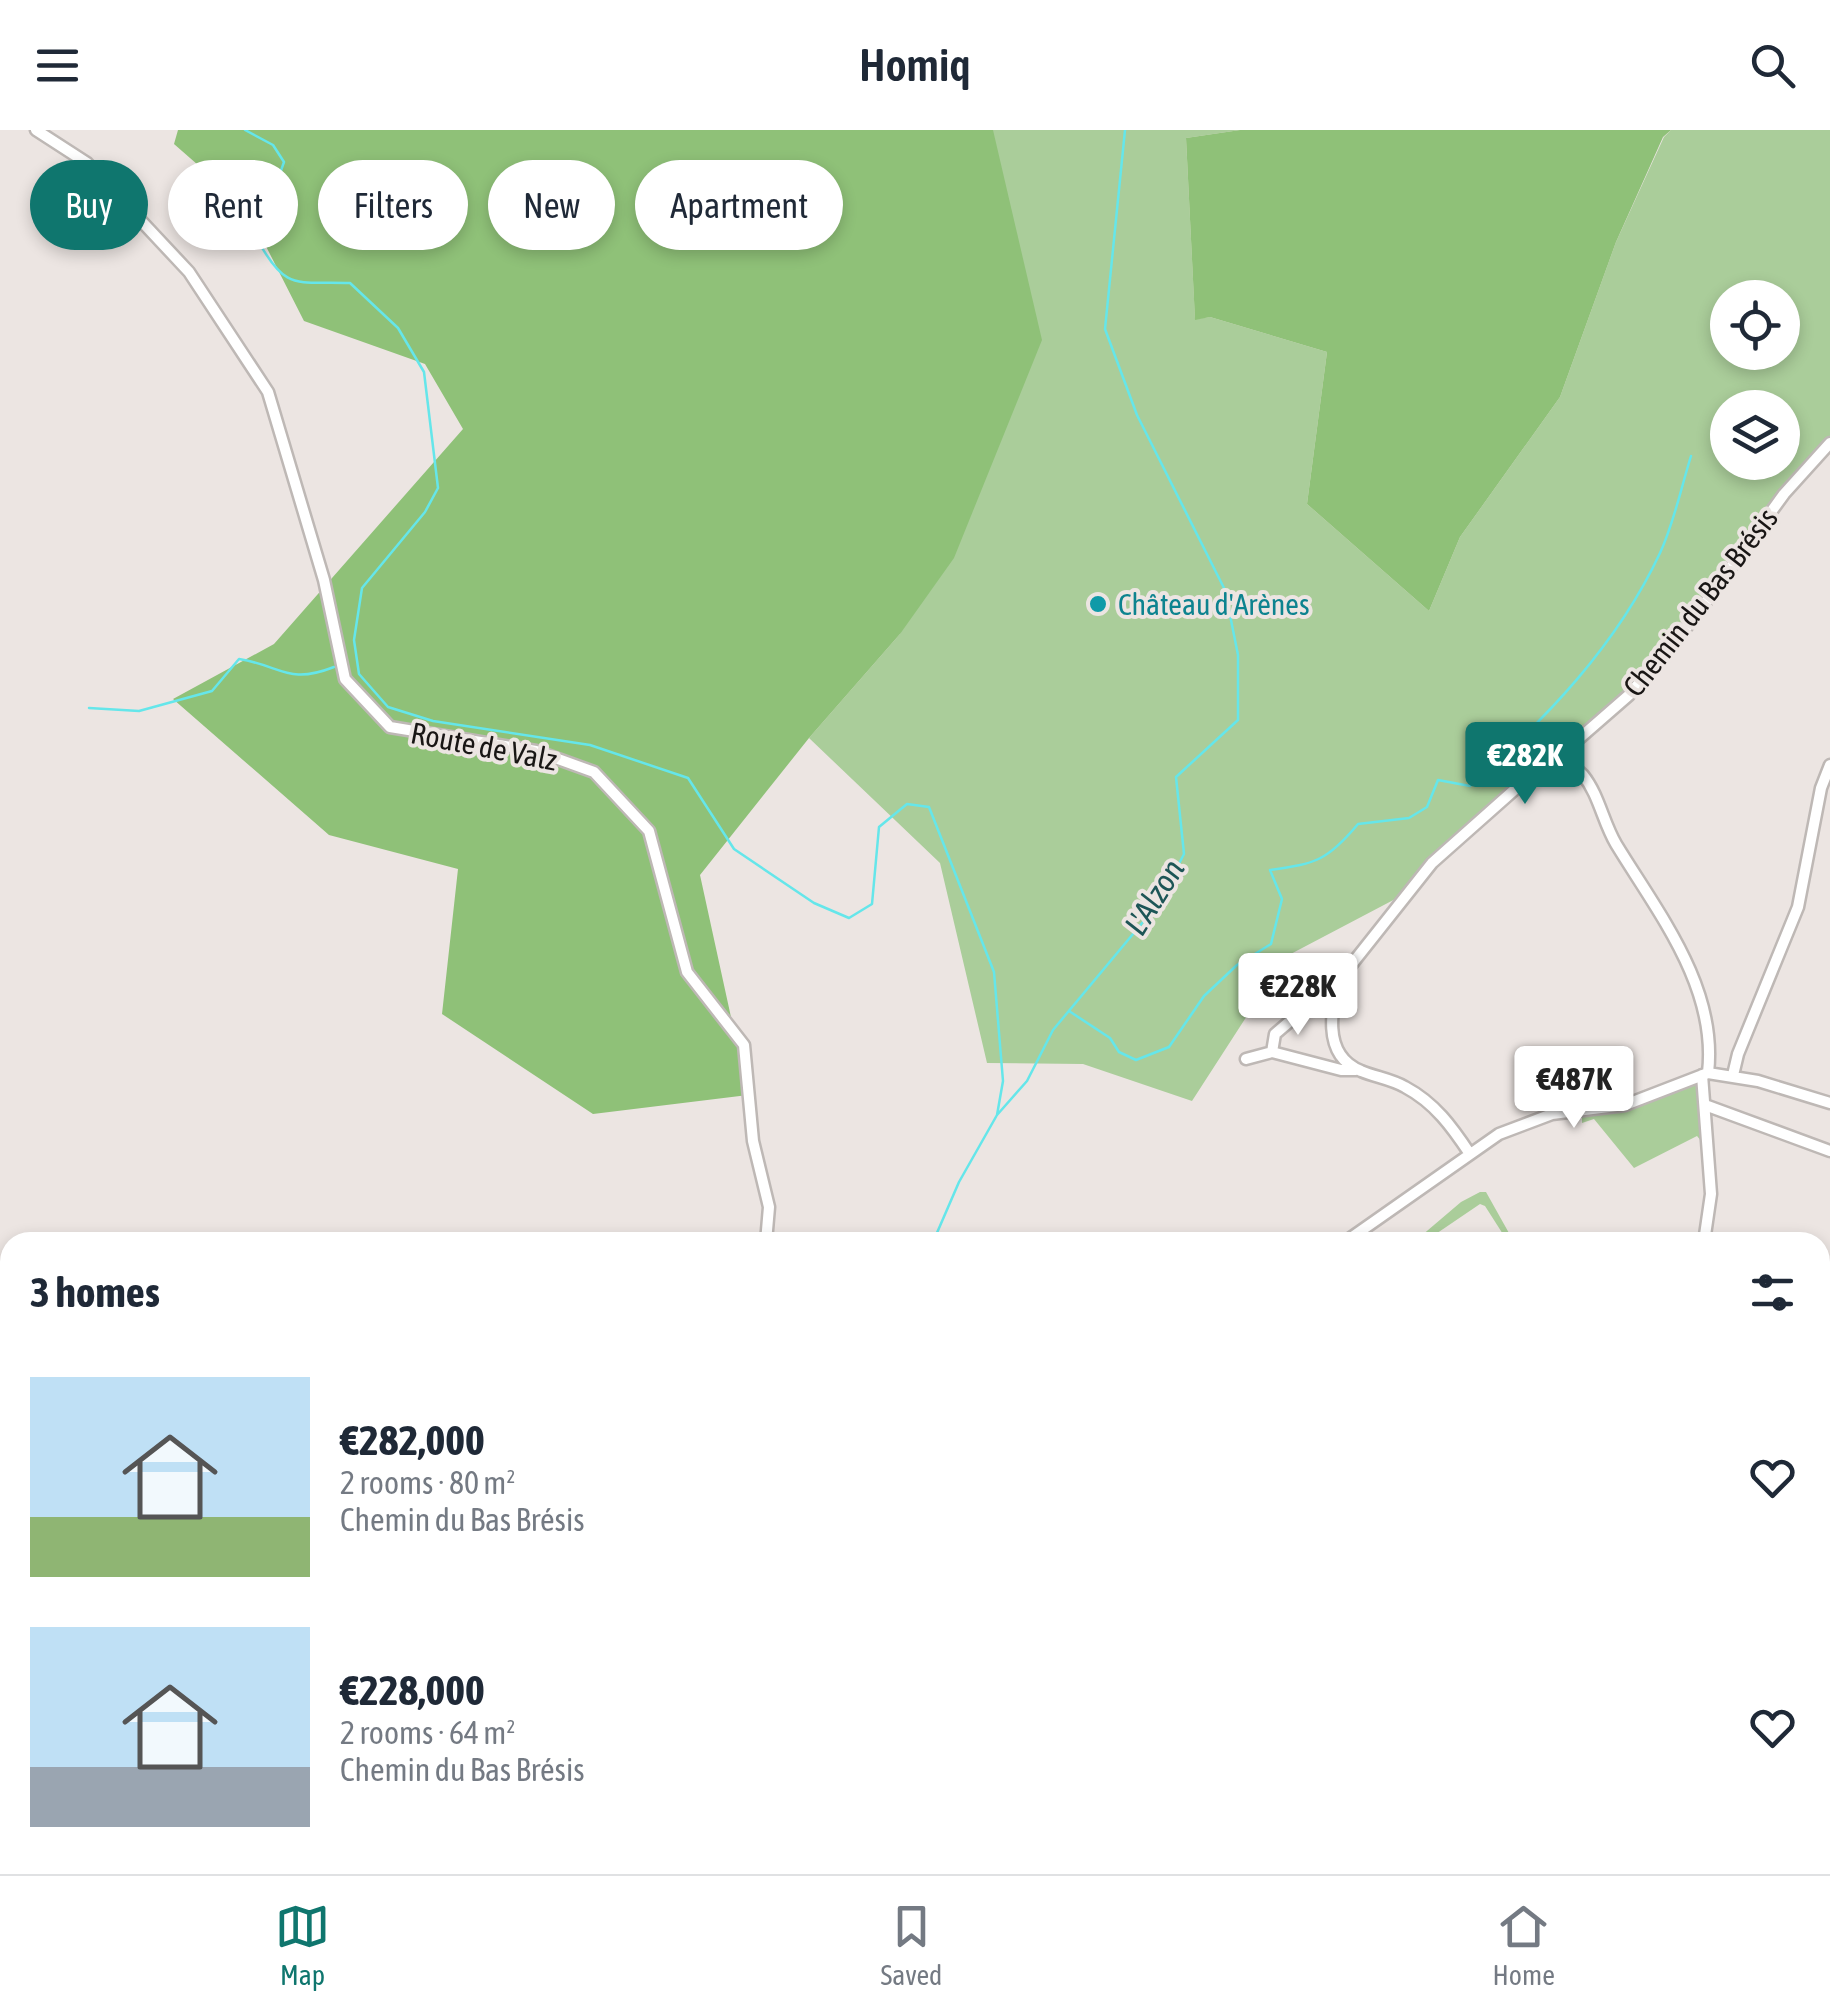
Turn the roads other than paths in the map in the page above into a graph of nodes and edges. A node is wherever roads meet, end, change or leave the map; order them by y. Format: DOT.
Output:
graph roads {
  1 [pos="36,130"];
  2 [pos="1830,443"];
  3 [pos="1559,756"];
  4 [pos="1830,765"];
  5 [pos="1339,986"];
  6 [pos="1272,1052"];
  7 [pos="1246,1059"];
  8 [pos="1357,1070"];
  9 [pos="1705,1074"];
  10 [pos="1734,1076"];
  11 [pos="1830,1103"];
  12 [pos="1705,1105"];
  13 [pos="1830,1151"];
  14 [pos="1470,1154"];
  15 [pos="767,1232"];
  16 [pos="1359,1232"];
  17 [pos="1706,1232"];
  1 -- 15 [label="street, Route de Valz"];
  2 -- 3 [label="street, Chemin du Bas Brésis"];
  3 -- 5 [label="street, Chemin du Bas Brésis"];
  3 -- 9 [label="street"];
  4 -- 10 [label="street"];
  5 -- 6 [label="street"];
  5 -- 8 [label="street, Chemin du Bas Brésis"];
  6 -- 7 [label="street"];
  6 -- 8 [label="street"];
  8 -- 14 [label="street"];
  9 -- 10 [label="street"];
  9 -- 12 [label="street"];
  9 -- 14 [label="street"];
  10 -- 11 [label="street"];
  12 -- 13 [label="street"];
  12 -- 17 [label="street"];
  14 -- 16 [label="street"];
}
